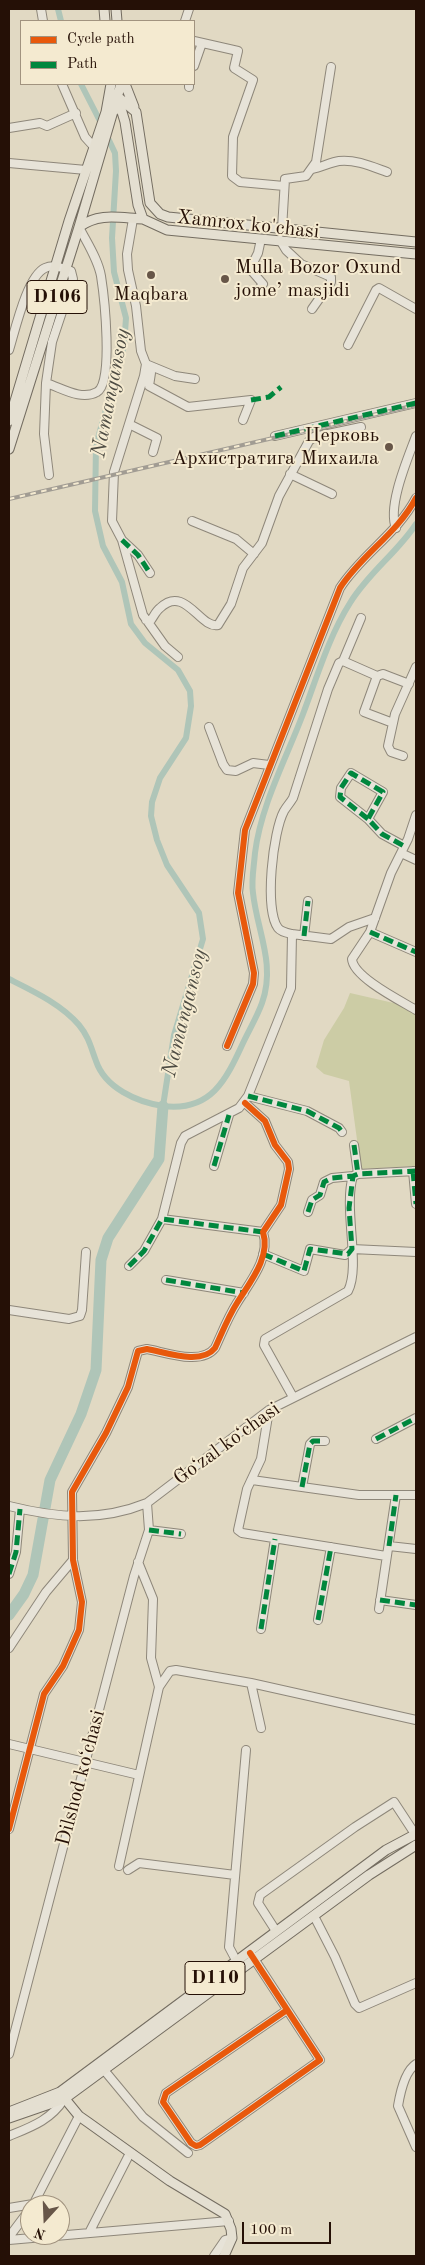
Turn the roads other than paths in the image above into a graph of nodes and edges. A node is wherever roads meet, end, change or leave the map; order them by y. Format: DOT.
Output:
graph roads {
  1 [pos="198,42"];
  2 [pos="195,60"];
  3 [pos="331,67"];
  4 [pos="62,85"];
  5 [pos="112,85"];
  6 [pos="121,85"];
  7 [pos="125,85"];
  8 [pos="114,100"];
  9 [pos="76,112"];
  10 [pos="136,112"];
  11 [pos="9,128"];
  12 [pos="98,145"];
  13 [pos="9,162"];
  14 [pos="312,168"];
  15 [pos="86,170"];
  16 [pos="387,172"];
  17 [pos="284,186"];
  18 [pos="129,218"];
  19 [pos="144,219"];
  20 [pos="79,227"];
  21 [pos="282,229"];
  22 [pos="261,239"];
  23 [pos="280,240"];
  24 [pos="416,242"];
  25 [pos="416,254"];
  26 [pos="61,268"];
  27 [pos="259,289"];
  28 [pos="312,309"];
  29 [pos="416,309"];
  30 [pos="348,345"];
  31 [pos="9,350"];
  32 [pos="146,364"];
  33 [pos="195,379"];
  34 [pos="46,383"];
  35 [pos="416,403"];
  36 [pos="244,420"];
  37 [pos="9,422"];
  38 [pos="130,424"];
  39 [pos="361,427"];
  40 [pos="275,436"];
  41 [pos="416,436"];
  42 [pos="9,449"];
  43 [pos="153,452"];
  44 [pos="290,474"];
  45 [pos="49,475"];
  46 [pos="332,494"];
  47 [pos="416,498"];
  48 [pos="192,521"];
  49 [pos="396,528"];
  50 [pos="122,540"];
  51 [pos="254,554"];
  52 [pos="150,573"];
  53 [pos="361,618"];
  54 [pos="146,620"];
  55 [pos="178,657"];
  56 [pos="343,661"];
  57 [pos="416,667"];
  58 [pos="377,676"];
  59 [pos="409,684"];
  60 [pos="393,723"];
  61 [pos="209,727"];
  62 [pos="403,756"];
  63 [pos="269,764"];
  64 [pos="416,815"];
  65 [pos="368,819"];
  66 [pos="402,850"];
  67 [pos="416,860"];
  68 [pos="308,901"];
  69 [pos="375,918"];
  70 [pos="370,932"];
  71 [pos="292,934"];
  72 [pos="304,936"];
  73 [pos="416,951"];
  74 [pos="416,1010"];
  75 [pos="227,1046"];
  76 [pos="246,1100"];
  77 [pos="229,1115"];
  78 [pos="342,1132"];
  79 [pos="354,1145"];
  80 [pos="214,1166"];
  81 [pos="415,1171"];
  82 [pos="355,1175"];
  83 [pos="416,1204"];
  84 [pos="308,1212"];
  85 [pos="162,1219"];
  86 [pos="263,1232"];
  87 [pos="352,1249"];
  88 [pos="86,1252"];
  89 [pos="416,1252"];
  90 [pos="263,1254"];
  91 [pos="129,1266"];
  92 [pos="166,1280"];
  93 [pos="244,1293"];
  94 [pos="9,1310"];
  95 [pos="416,1337"];
  96 [pos="293,1397"];
  97 [pos="269,1410"];
  98 [pos="416,1418"];
  99 [pos="376,1439"];
  100 [pos="325,1441"];
  101 [pos="252,1480"];
  102 [pos="302,1487"];
  103 [pos="396,1495"];
  104 [pos="416,1495"];
  105 [pos="146,1503"];
  106 [pos="9,1506"];
  107 [pos="20,1509"];
  108 [pos="70,1518"];
  109 [pos="148,1530"];
  110 [pos="181,1534"];
  111 [pos="275,1539"];
  112 [pos="389,1546"];
  113 [pos="331,1547"];
  114 [pos="416,1550"];
  115 [pos="386,1556"];
  116 [pos="73,1560"];
  117 [pos="138,1562"];
  118 [pos="9,1574"];
  119 [pos="380,1600"];
  120 [pos="416,1605"];
  121 [pos="379,1609"];
  122 [pos="318,1620"];
  123 [pos="261,1629"];
  124 [pos="9,1648"];
  125 [pos="252,1683"];
  126 [pos="159,1687"];
  127 [pos="416,1720"];
  128 [pos="261,1728"];
  129 [pos="9,1744"];
  130 [pos="30,1749"];
  131 [pos="246,1750"];
  132 [pos="85,1763"];
  133 [pos="139,1775"];
  134 [pos="9,1829"];
  135 [pos="416,1834"];
  136 [pos="416,1845"];
  137 [pos="119,1866"];
  138 [pos="128,1870"];
  139 [pos="235,1875"];
  140 [pos="314,1916"];
  141 [pos="276,1931"];
  142 [pos="252,1956"];
  143 [pos="237,1962"];
  144 [pos="416,1983"];
  145 [pos="287,2010"];
  146 [pos="9,2054"];
  147 [pos="416,2064"];
  148 [pos="104,2070"];
  149 [pos="62,2096"];
  150 [pos="9,2112"];
  151 [pos="79,2116"];
  152 [pos="9,2118"];
  153 [pos="9,2136"];
  154 [pos="416,2147"];
  155 [pos="130,2153"];
  156 [pos="188,2153"];
  157 [pos="38,2195"];
  158 [pos="229,2221"];
  159 [pos="20,2223"];
  160 [pos="90,2233"];
  161 [pos="232,2238"];
  162 [pos="9,2239"];
  163 [pos="214,2256"];
  164 [pos="224,2256"];
  1 -- 2 [label="street"];
  1 -- 17 [label="street"];
  3 -- 14 [label="street"];
  4 -- 9 [label="street"];
  5 -- 8 [label="main road, D106"];
  6 -- 8 [label="main road, D106"];
  7 -- 10 [label="main road, Xamrox ko'chasi"];
  8 -- 10 [label="main road"];
  8 -- 12 [label="main road, D106"];
  8 -- 19 [label="main road"];
  9 -- 11 [label="street"];
  9 -- 12 [label="street"];
  10 -- 21 [label="main road, Xamrox ko'chasi"];
  12 -- 15 [label="main road, D106"];
  12 -- 20 [label="main road, D106"];
  13 -- 15 [label="street"];
  14 -- 16 [label="street"];
  14 -- 17 [label="street"];
  15 -- 26 [label="main road, D106"];
  17 -- 21 [label="street"];
  18 -- 19 [label="main road"];
  18 -- 20 [label="main road"];
  18 -- 32 [label="street"];
  19 -- 22 [label="main road"];
  20 -- 26 [label="main road, D106"];
  20 -- 34 [label="street"];
  21 -- 24 [label="main road, Xamrox ko'chasi"];
  22 -- 23 [label="main road"];
  22 -- 27 [label="street"];
  23 -- 25 [label="main road"];
  23 -- 28 [label="street"];
  26 -- 31 [label="street"];
  26 -- 34 [label="street"];
  26 -- 37 [label="main road, D106"];
  26 -- 42 [label="main road, D106"];
  29 -- 30 [label="street"];
  32 -- 33 [label="street"];
  32 -- 36 [label="street"];
  32 -- 38 [label="street"];
  34 -- 45 [label="street"];
  35 -- 40 [label="street"];
  38 -- 43 [label="street"];
  38 -- 50 [label="street"];
  39 -- 44 [label="street"];
  41 -- 49 [label="street"];
  44 -- 46 [label="street"];
  44 -- 51 [label="street"];
  47 -- 49 [label="street"];
  48 -- 51 [label="street"];
  49 -- 63 [label="street"];
  50 -- 52 [label="street"];
  50 -- 54 [label="street"];
  51 -- 54 [label="street"];
  53 -- 56 [label="street"];
  54 -- 55 [label="street"];
  56 -- 58 [label="street"];
  56 -- 71 [label="street"];
  57 -- 59 [label="street"];
  58 -- 59 [label="street"];
  58 -- 60 [label="street"];
  59 -- 60 [label="street"];
  60 -- 62 [label="street"];
  61 -- 63 [label="street"];
  63 -- 75 [label="street"];
  64 -- 66 [label="street"];
  65 -- 65 [label="street"];
  65 -- 66 [label="street"];
  66 -- 67 [label="street"];
  66 -- 69 [label="street"];
  68 -- 72 [label="street"];
  69 -- 70 [label="street"];
  69 -- 72 [label="street"];
  70 -- 73 [label="street"];
  70 -- 74 [label="street"];
  71 -- 72 [label="street"];
  71 -- 76 [label="street"];
  76 -- 77 [label="street"];
  76 -- 78 [label="street"];
  76 -- 86 [label="street"];
  77 -- 80 [label="street"];
  77 -- 85 [label="street"];
  79 -- 82 [label="street"];
  81 -- 82 [label="street"];
  81 -- 83 [label="street"];
  82 -- 84 [label="street"];
  82 -- 87 [label="street"];
  85 -- 86 [label="street"];
  85 -- 91 [label="street"];
  86 -- 90 [label="street"];
  87 -- 89 [label="street"];
  87 -- 90 [label="street"];
  87 -- 96 [label="street"];
  88 -- 94 [label="street"];
  90 -- 93 [label="street"];
  92 -- 93 [label="street"];
  93 -- 108 [label="street"];
  95 -- 96 [label="street, Goʻzal koʻchasi"];
  96 -- 97 [label="street, Goʻzal koʻchasi"];
  97 -- 101 [label="street"];
  97 -- 105 [label="street, Goʻzal koʻchasi"];
  98 -- 99 [label="street"];
  100 -- 102 [label="street"];
  101 -- 102 [label="street"];
  101 -- 111 [label="street"];
  102 -- 103 [label="street"];
  103 -- 104 [label="street"];
  103 -- 112 [label="street"];
  105 -- 108 [label="street, Goʻzal koʻchasi"];
  105 -- 109 [label="street, Dilshod koʻchasi"];
  106 -- 107 [label="street, Goʻzal koʻchasi"];
  107 -- 108 [label="street, Goʻzal koʻchasi"];
  107 -- 118 [label="street"];
  108 -- 116 [label="street"];
  109 -- 110 [label="street"];
  109 -- 117 [label="street, Dilshod koʻchasi"];
  111 -- 113 [label="street"];
  111 -- 123 [label="street"];
  112 -- 114 [label="street"];
  112 -- 115 [label="street"];
  113 -- 115 [label="street"];
  113 -- 122 [label="street"];
  115 -- 119 [label="street"];
  116 -- 124 [label="street"];
  116 -- 130 [label="street"];
  117 -- 126 [label="street"];
  117 -- 132 [label="street, Dilshod koʻchasi"];
  119 -- 120 [label="street"];
  119 -- 121 [label="street"];
  125 -- 126 [label="street"];
  125 -- 127 [label="street"];
  125 -- 128 [label="street"];
  126 -- 133 [label="street"];
  129 -- 130 [label="street"];
  130 -- 132 [label="street"];
  130 -- 134 [label="street"];
  131 -- 139 [label="street"];
  132 -- 133 [label="street"];
  132 -- 146 [label="street, Dilshod koʻchasi"];
  133 -- 137 [label="street"];
  135 -- 141 [label="main road, D110"];
  135 -- 141 [label="street"];
  136 -- 140 [label="main road, D110"];
  138 -- 139 [label="street"];
  139 -- 143 [label="street"];
  140 -- 142 [label="main road, D110"];
  140 -- 144 [label="street"];
  141 -- 142 [label="main road, D110"];
  142 -- 143 [label="main road, D110"];
  142 -- 145 [label="street"];
  142 -- 148 [label="main road, D110"];
  143 -- 149 [label="main road, D110"];
  145 -- 145 [label="street"];
  147 -- 154 [label="street"];
  148 -- 149 [label="main road, D110"];
  148 -- 156 [label="street"];
  149 -- 150 [label="main road, D110"];
  149 -- 151 [label="main road"];
  149 -- 152 [label="main road, D110"];
  149 -- 153 [label="street"];
  151 -- 155 [label="main road"];
  151 -- 157 [label="street"];
  155 -- 158 [label="main road"];
  155 -- 160 [label="street"];
  158 -- 160 [label="street"];
  158 -- 161 [label="main road"];
  159 -- 162 [label="street"];
  160 -- 162 [label="street"];
  161 -- 163 [label="street"];
  161 -- 164 [label="main road"];
}
